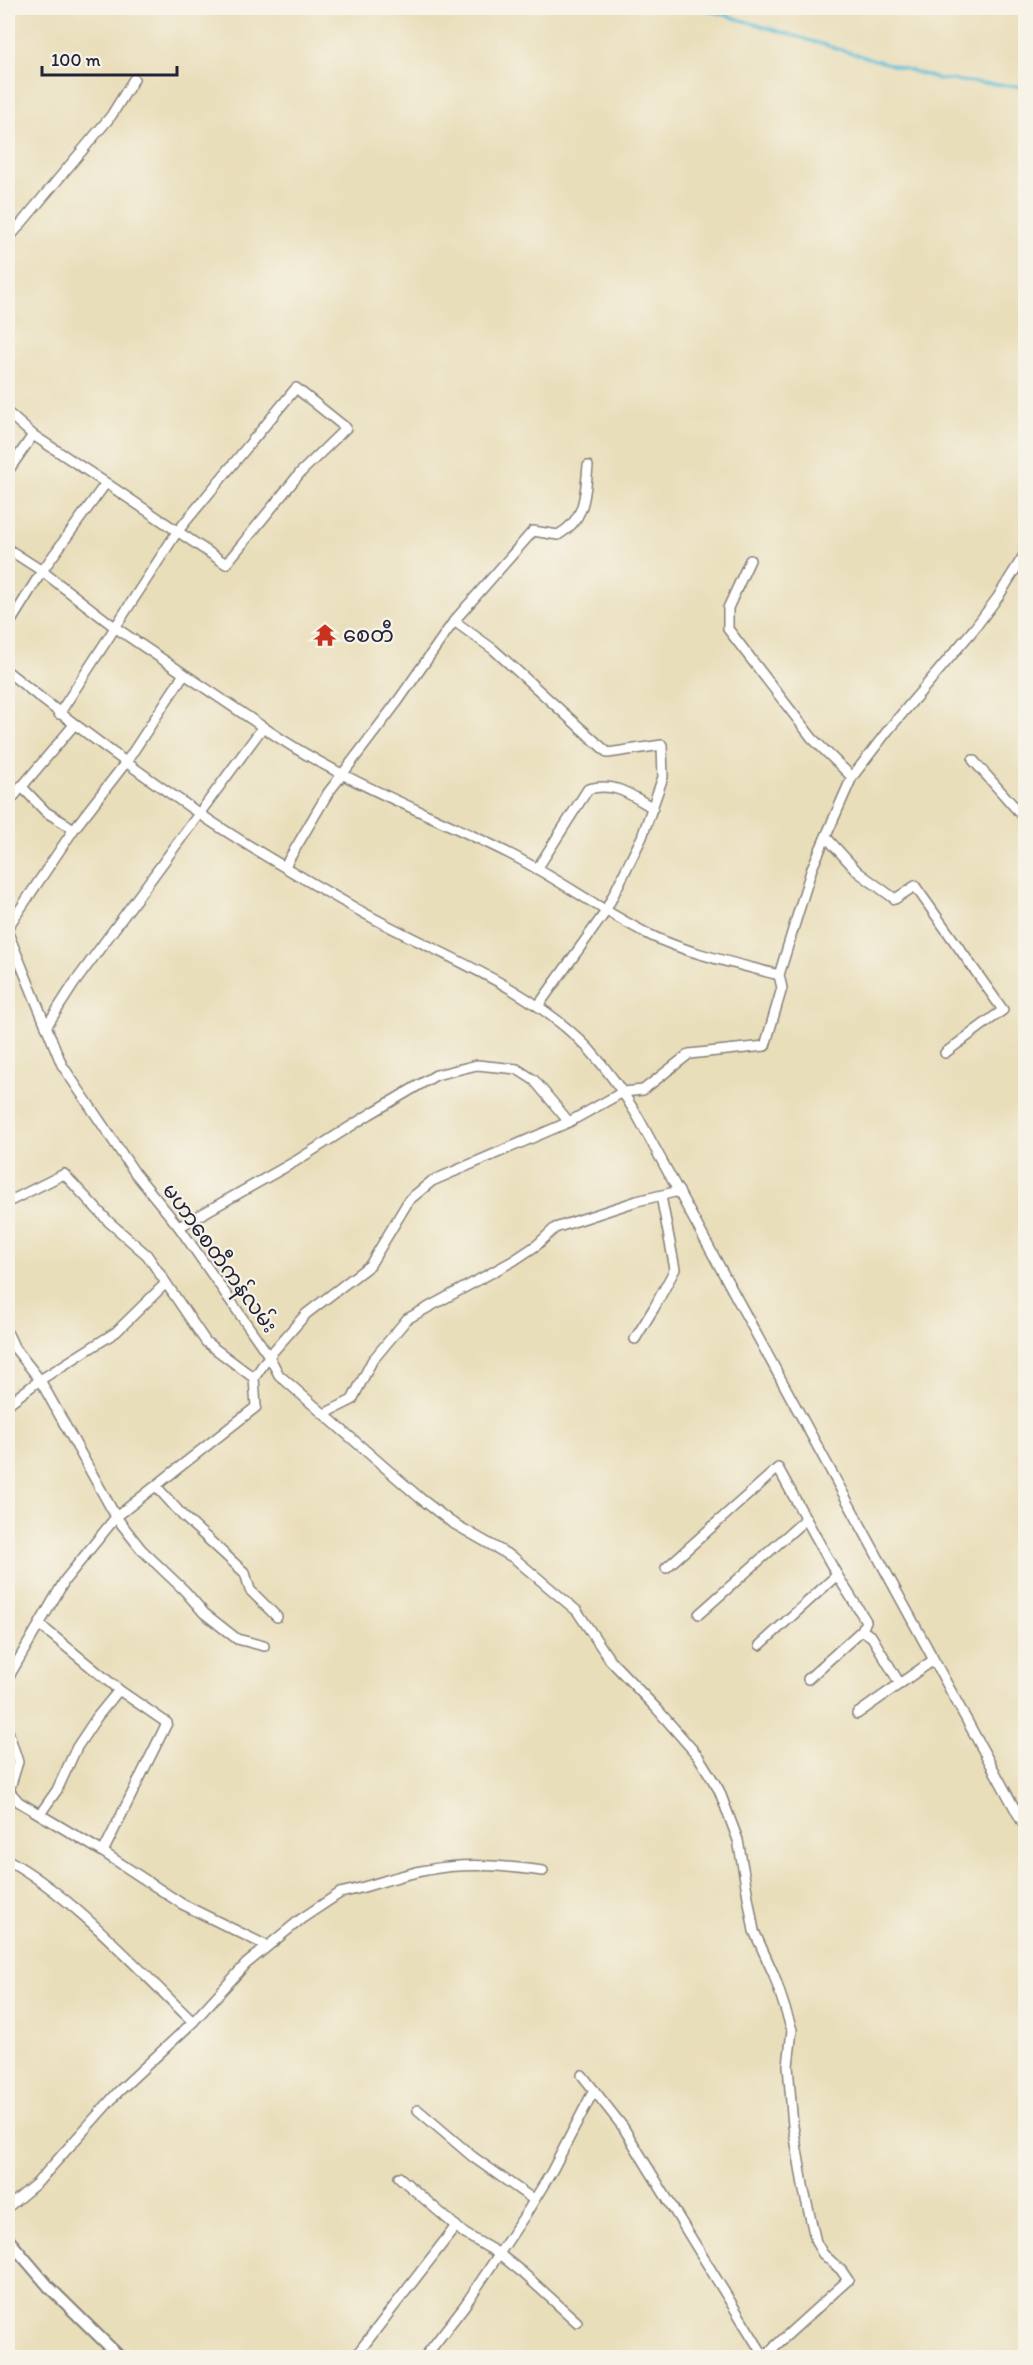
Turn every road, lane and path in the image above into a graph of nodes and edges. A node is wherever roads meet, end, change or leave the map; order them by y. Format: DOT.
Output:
graph roads {
  1 [pos="134,79"];
  2 [pos="8,284"];
  3 [pos="8,413"];
  4 [pos="33,435"];
  5 [pos="588,466"];
  6 [pos="8,471"];
  7 [pos="106,483"];
  8 [pos="177,532"];
  9 [pos="8,549"];
  10 [pos="1026,552"];
  11 [pos="750,560"];
  12 [pos="42,571"];
  13 [pos="454,621"];
  14 [pos="8,626"];
  15 [pos="116,628"];
  16 [pos="8,672"];
  17 [pos="184,674"];
  18 [pos="59,714"];
  19 [pos="74,726"];
  20 [pos="263,727"];
  21 [pos="973,760"];
  22 [pos="127,762"];
  23 [pos="341,776"];
  24 [pos="852,777"];
  25 [pos="21,786"];
  26 [pos="8,803"];
  27 [pos="652,808"];
  28 [pos="198,813"];
  29 [pos="1026,820"];
  30 [pos="74,829"];
  31 [pos="826,837"];
  32 [pos="285,866"];
  33 [pos="537,869"];
  34 [pos="605,909"];
  35 [pos="8,927"];
  36 [pos="8,933"];
  37 [pos="779,975"];
  38 [pos="538,1006"];
  39 [pos="46,1027"];
  40 [pos="945,1053"];
  41 [pos="623,1092"];
  42 [pos="570,1122"];
  43 [pos="680,1191"];
  44 [pos="661,1196"];
  45 [pos="8,1202"];
  46 [pos="179,1227"];
  47 [pos="166,1283"];
  48 [pos="8,1334"];
  49 [pos="635,1339"];
  50 [pos="269,1356"];
  51 [pos="254,1378"];
  52 [pos="40,1380"];
  53 [pos="8,1404"];
  54 [pos="324,1414"];
  55 [pos="156,1486"];
  56 [pos="116,1517"];
  57 [pos="806,1519"];
  58 [pos="666,1568"];
  59 [pos="837,1575"];
  60 [pos="699,1614"];
  61 [pos="277,1617"];
  62 [pos="40,1625"];
  63 [pos="862,1630"];
  64 [pos="760,1645"];
  65 [pos="264,1646"];
  66 [pos="932,1661"];
  67 [pos="8,1678"];
  68 [pos="808,1679"];
  69 [pos="900,1684"];
  70 [pos="119,1690"];
  71 [pos="857,1714"];
  72 [pos="8,1731"];
  73 [pos="8,1792"];
  74 [pos="40,1814"];
  75 [pos="1026,1829"];
  76 [pos="103,1852"];
  77 [pos="8,1860"];
  78 [pos="543,1871"];
  79 [pos="267,1946"];
  80 [pos="193,2022"];
  81 [pos="582,2075"];
  82 [pos="594,2090"];
  83 [pos="418,2110"];
  84 [pos="399,2177"];
  85 [pos="534,2200"];
  86 [pos="8,2206"];
  87 [pos="456,2226"];
  88 [pos="8,2239"];
  89 [pos="498,2253"];
  90 [pos="578,2322"];
  91 [pos="763,2357"];
  92 [pos="121,2358"];
  93 [pos="354,2358"];
  94 [pos="424,2358"];
  1 -- 2 [label="street"];
  3 -- 4 [label="street"];
  4 -- 6 [label="street"];
  4 -- 7 [label="street"];
  5 -- 13 [label="street"];
  7 -- 8 [label="street"];
  7 -- 12 [label="street"];
  8 -- 8 [label="street"];
  8 -- 15 [label="street"];
  9 -- 12 [label="street"];
  10 -- 24 [label="street"];
  11 -- 24 [label="street"];
  12 -- 14 [label="street"];
  12 -- 15 [label="street"];
  13 -- 23 [label="street"];
  13 -- 27 [label="street"];
  15 -- 17 [label="street"];
  15 -- 18 [label="street"];
  16 -- 18 [label="street"];
  17 -- 20 [label="street"];
  17 -- 22 [label="street"];
  18 -- 19 [label="street"];
  19 -- 22 [label="street"];
  19 -- 25 [label="street"];
  20 -- 23 [label="street"];
  20 -- 28 [label="street"];
  21 -- 29 [label="street"];
  22 -- 28 [label="street"];
  22 -- 30 [label="street"];
  23 -- 32 [label="street"];
  23 -- 33 [label="street"];
  24 -- 31 [label="street"];
  25 -- 26 [label="street"];
  25 -- 30 [label="street"];
  27 -- 33 [label="street"];
  27 -- 34 [label="street"];
  28 -- 32 [label="street"];
  28 -- 39 [label="street"];
  30 -- 35 [label="street"];
  31 -- 37 [label="street"];
  31 -- 40 [label="street"];
  32 -- 38 [label="street"];
  33 -- 34 [label="street"];
  34 -- 37 [label="street"];
  34 -- 38 [label="street"];
  36 -- 39 [label="street, မဟာစေတီကန်လမ်း"];
  37 -- 41 [label="street"];
  38 -- 41 [label="street"];
  39 -- 46 [label="street, မဟာစေတီကန်လမ်း"];
  41 -- 42 [label="street"];
  41 -- 43 [label="street"];
  42 -- 46 [label="street"];
  42 -- 50 [label="street"];
  43 -- 44 [label="street"];
  43 -- 66 [label="street"];
  44 -- 49 [label="street"];
  44 -- 54 [label="street"];
  45 -- 47 [label="street"];
  46 -- 50 [label="street, မဟာစေတီကန်လမ်း"];
  47 -- 51 [label="street"];
  47 -- 52 [label="street"];
  48 -- 52 [label="street"];
  50 -- 51 [label="street, မဟာစေတီကန်လမ်း"];
  50 -- 54 [label="street"];
  51 -- 55 [label="street"];
  52 -- 53 [label="street"];
  52 -- 56 [label="street"];
  54 -- 91 [label="street"];
  55 -- 56 [label="street"];
  55 -- 61 [label="street"];
  56 -- 62 [label="street"];
  56 -- 65 [label="street"];
  57 -- 58 [label="street"];
  57 -- 59 [label="street"];
  57 -- 60 [label="street"];
  59 -- 63 [label="street"];
  59 -- 64 [label="street"];
  62 -- 67 [label="street"];
  62 -- 70 [label="street"];
  63 -- 68 [label="street"];
  63 -- 69 [label="street"];
  66 -- 69 [label="street"];
  66 -- 75 [label="street"];
  69 -- 71 [label="street"];
  70 -- 74 [label="street"];
  70 -- 76 [label="street"];
  72 -- 73 [label="street"];
  73 -- 74 [label="street"];
  74 -- 76 [label="street"];
  76 -- 79 [label="street"];
  77 -- 80 [label="street"];
  78 -- 79 [label="street"];
  79 -- 80 [label="street"];
  80 -- 86 [label="street"];
  81 -- 82 [label="street"];
  82 -- 85 [label="street"];
  82 -- 91 [label="street"];
  83 -- 85 [label="street"];
  84 -- 87 [label="street"];
  85 -- 89 [label="street"];
  87 -- 89 [label="street"];
  87 -- 93 [label="street"];
  88 -- 92 [label="street"];
  89 -- 90 [label="street"];
  89 -- 94 [label="street"];
}
